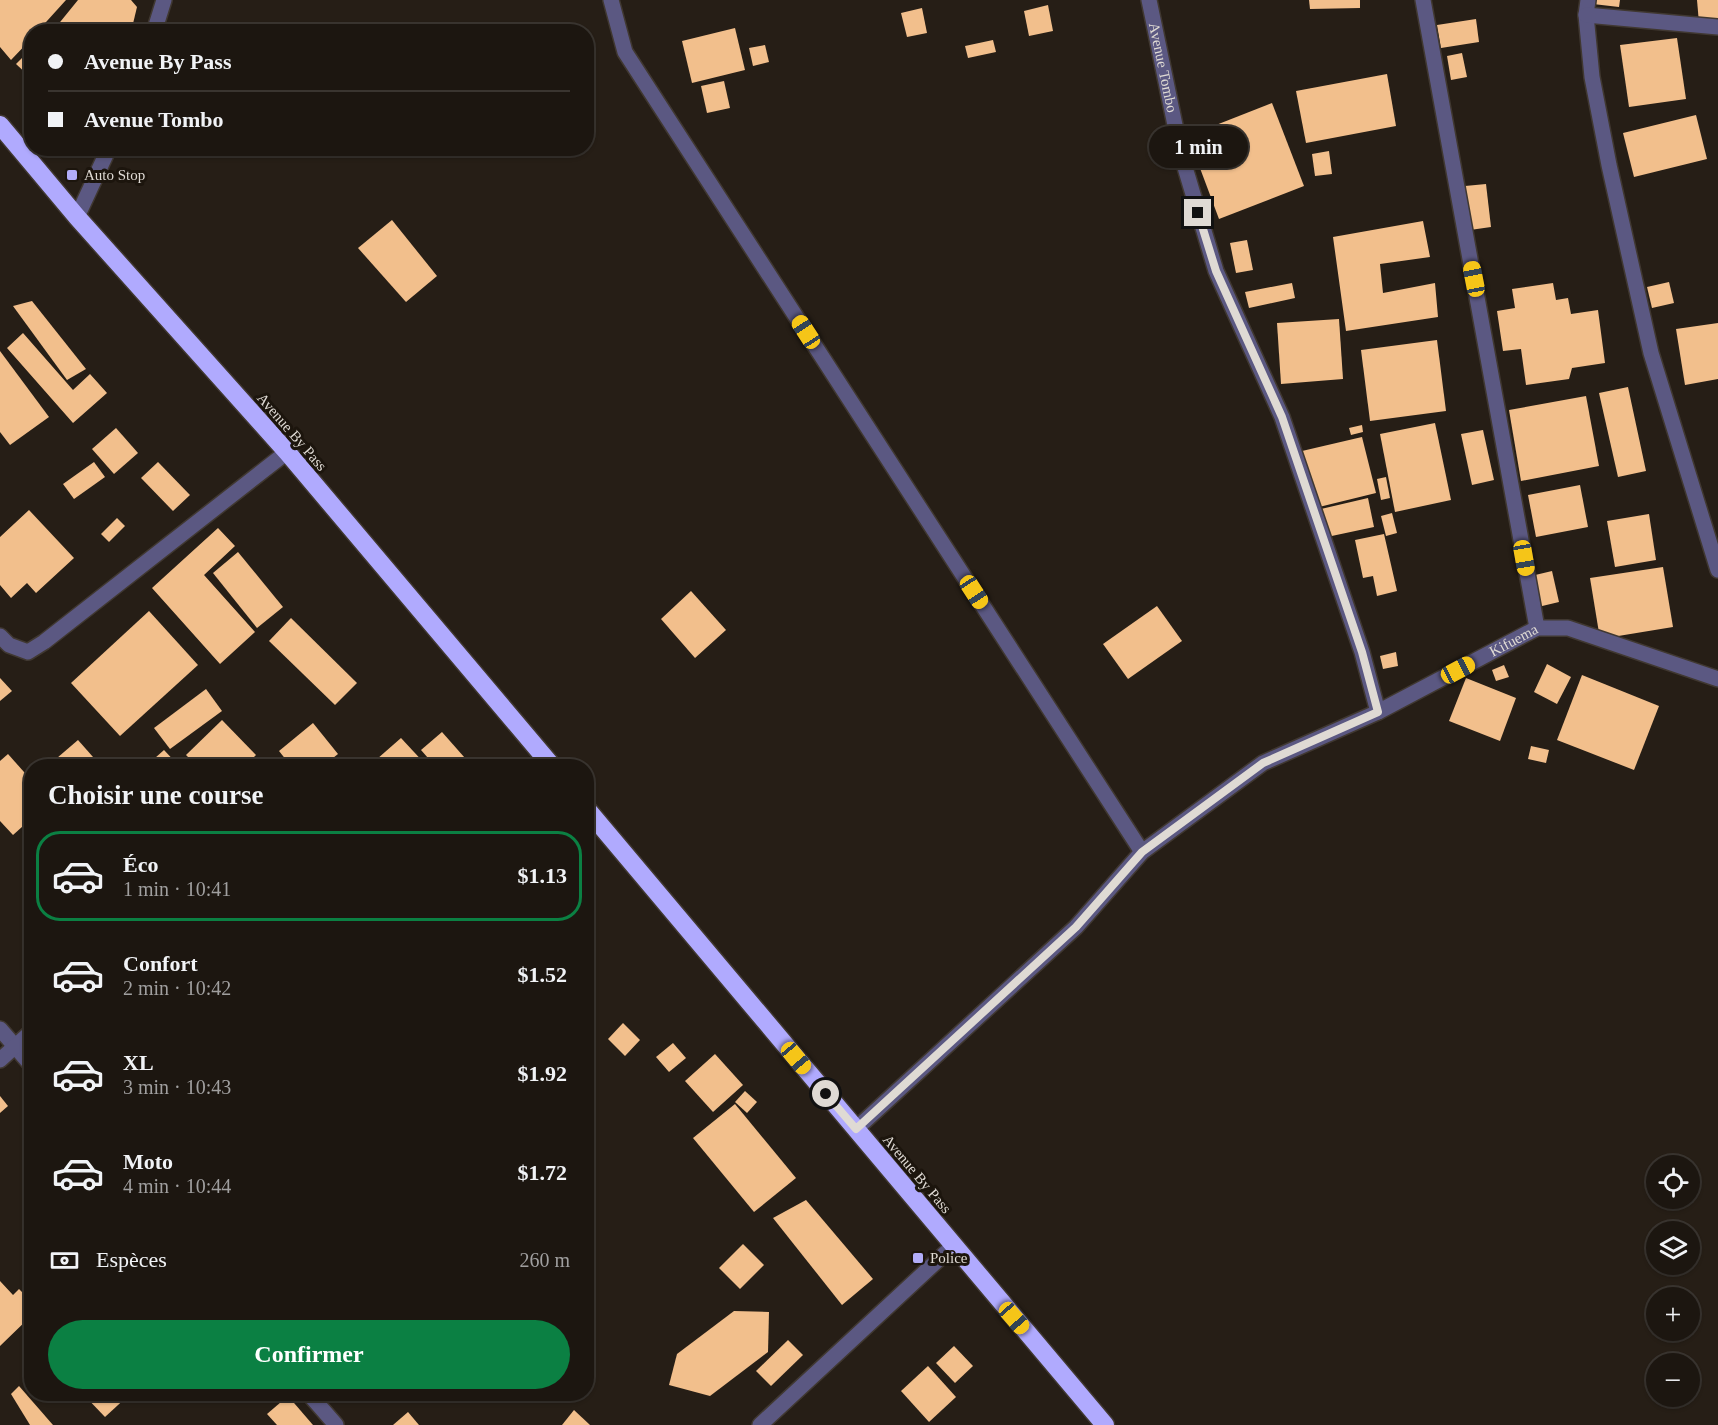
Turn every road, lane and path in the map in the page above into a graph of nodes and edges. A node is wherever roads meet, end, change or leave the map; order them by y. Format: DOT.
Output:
graph roads {
  1 [pos="164,0"];
  2 [pos="611,0"];
  3 [pos="1149,0"];
  4 [pos="1423,0"];
  5 [pos="1587,7"];
  6 [pos="156,24"];
  7 [pos="1718,27"];
  8 [pos="0,125"];
  9 [pos="24,154"];
  10 [pos="26,156"];
  11 [pos="105,156"];
  12 [pos="77,217"];
  13 [pos="287,452"];
  14 [pos="1718,570"];
  15 [pos="1537,628"];
  16 [pos="0,636"];
  17 [pos="1718,680"];
  18 [pos="1378,712"];
  19 [pos="546,759"];
  20 [pos="594,818"];
  21 [pos="1142,852"];
  22 [pos="0,1029"];
  23 [pos="24,1038"];
  24 [pos="15,1046"];
  25 [pos="24,1057"];
  26 [pos="0,1060"];
  27 [pos="856,1129"];
  28 [pos="953,1246"];
  29 [pos="315,1401"];
  30 [pos="336,1425"];
  31 [pos="760,1425"];
  32 [pos="1105,1425"];
  1 -- 6 [label="street"];
  2 -- 21 [label="street"];
  3 -- 18 [label="street, Avenue Tombo"];
  4 -- 15 [label="street"];
  5 -- 7 [label="street"];
  5 -- 14 [label="street"];
  8 -- 9 [label="highway, Avenue By Pass"];
  10 -- 12 [label="highway, Avenue By Pass"];
  11 -- 12 [label="street"];
  12 -- 13 [label="highway, Avenue By Pass"];
  13 -- 16 [label="street"];
  13 -- 19 [label="highway, Avenue By Pass"];
  15 -- 17 [label="street, Kifuema"];
  15 -- 18 [label="street, Kifuema"];
  18 -- 21 [label="street, Kifuema"];
  20 -- 27 [label="highway, Avenue By Pass"];
  21 -- 27 [label="street, Kifuema"];
  22 -- 24 [label="street"];
  23 -- 24 [label="street"];
  24 -- 25 [label="street"];
  24 -- 26 [label="street"];
  27 -- 28 [label="highway, Avenue By Pass"];
  28 -- 31 [label="street"];
  28 -- 32 [label="highway, Avenue By Pass"];
  29 -- 30 [label="street"];
}
